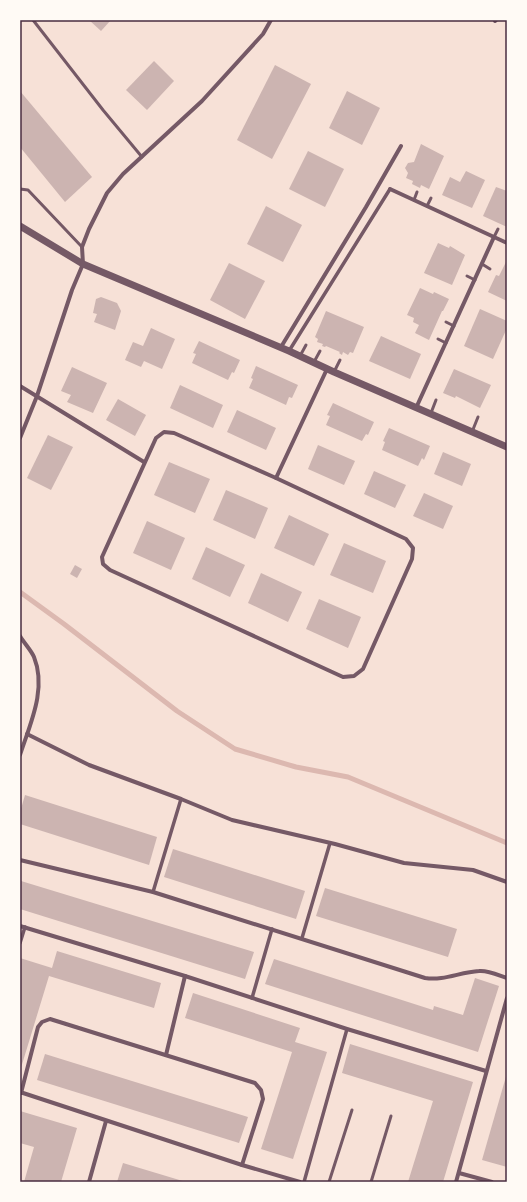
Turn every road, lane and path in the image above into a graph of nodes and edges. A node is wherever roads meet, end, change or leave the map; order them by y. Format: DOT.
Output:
graph roads {
  1 [pos="33,20"];
  2 [pos="271,20"];
  3 [pos="401,146"];
  4 [pos="142,157"];
  5 [pos="20,189"];
  6 [pos="390,189"];
  7 [pos="417,192"];
  8 [pos="431,198"];
  9 [pos="414,200"];
  10 [pos="427,206"];
  11 [pos="20,226"];
  12 [pos="498,229"];
  13 [pos="494,237"];
  14 [pos="507,243"];
  15 [pos="82,247"];
  16 [pos="83,264"];
  17 [pos="482,264"];
  18 [pos="490,268"];
  19 [pos="467,276"];
  20 [pos="475,280"];
  21 [pos="446,322"];
  22 [pos="454,326"];
  23 [pos="438,339"];
  24 [pos="446,343"];
  25 [pos="306,345"];
  26 [pos="281,347"];
  27 [pos="289,351"];
  28 [pos="320,351"];
  29 [pos="300,356"];
  30 [pos="340,360"];
  31 [pos="314,363"];
  32 [pos="331,370"];
  33 [pos="20,386"];
  34 [pos="37,396"];
  35 [pos="436,400"];
  36 [pos="416,408"];
  37 [pos="431,414"];
  38 [pos="478,417"];
  39 [pos="472,432"];
  40 [pos="20,438"];
  41 [pos="507,447"];
  42 [pos="144,462"];
  43 [pos="276,478"];
  44 [pos="20,636"];
  45 [pos="27,734"];
  46 [pos="20,755"];
  47 [pos="181,799"];
  48 [pos="330,843"];
  49 [pos="20,860"];
  50 [pos="507,882"];
  51 [pos="153,892"];
  52 [pos="20,926"];
  53 [pos="25,927"];
  54 [pos="272,929"];
  55 [pos="302,938"];
  56 [pos="20,943"];
  57 [pos="185,976"];
  58 [pos="507,978"];
  59 [pos="252,998"];
  60 [pos="507,998"];
  61 [pos="347,1029"];
  62 [pos="166,1055"];
  63 [pos="486,1071"];
  64 [pos="20,1093"];
  65 [pos="352,1110"];
  66 [pos="391,1116"];
  67 [pos="106,1121"];
  68 [pos="242,1165"];
  69 [pos="459,1173"];
  70 [pos="89,1182"];
  71 [pos="300,1182"];
  72 [pos="304,1182"];
  73 [pos="329,1182"];
  74 [pos="371,1182"];
  75 [pos="456,1182"];
  76 [pos="492,1182"];
  1 -- 4 [label="lane"];
  2 -- 4 [label="street"];
  3 -- 26 [label="street"];
  4 -- 15 [label="street"];
  5 -- 15 [label="lane"];
  6 -- 9 [label="street"];
  6 -- 27 [label="street"];
  7 -- 9 [label="lane"];
  8 -- 10 [label="lane"];
  9 -- 10 [label="street"];
  10 -- 13 [label="street"];
  11 -- 16 [label="street"];
  12 -- 13 [label="lane"];
  13 -- 14 [label="street"];
  13 -- 17 [label="street"];
  15 -- 16 [label="street"];
  16 -- 26 [label="street"];
  16 -- 34 [label="street"];
  17 -- 18 [label="lane"];
  17 -- 20 [label="street"];
  19 -- 20 [label="lane"];
  20 -- 22 [label="street"];
  21 -- 22 [label="lane"];
  22 -- 24 [label="street"];
  23 -- 24 [label="lane"];
  24 -- 36 [label="street"];
  25 -- 29 [label="lane"];
  26 -- 27 [label="street"];
  27 -- 29 [label="street"];
  28 -- 31 [label="lane"];
  29 -- 31 [label="street"];
  30 -- 32 [label="lane"];
  31 -- 32 [label="street"];
  32 -- 36 [label="street"];
  32 -- 43 [label="street"];
  33 -- 34 [label="street"];
  34 -- 40 [label="street"];
  34 -- 42 [label="street"];
  35 -- 37 [label="lane"];
  36 -- 37 [label="street"];
  37 -- 39 [label="street"];
  38 -- 39 [label="lane"];
  39 -- 41 [label="street"];
  42 -- 43 [label="street"];
  42 -- 43 [label="street"];
  44 -- 45 [label="street"];
  45 -- 46 [label="street"];
  45 -- 47 [label="street"];
  47 -- 48 [label="street"];
  47 -- 51 [label="street"];
  48 -- 50 [label="street"];
  48 -- 55 [label="street"];
  49 -- 51 [label="street"];
  51 -- 54 [label="street"];
  52 -- 53 [label="street"];
  53 -- 56 [label="street"];
  53 -- 57 [label="street"];
  54 -- 55 [label="street"];
  54 -- 59 [label="street"];
  55 -- 58 [label="street"];
  57 -- 59 [label="street"];
  57 -- 62 [label="street"];
  59 -- 61 [label="street"];
  60 -- 63 [label="street"];
  61 -- 63 [label="street"];
  61 -- 72 [label="street"];
  62 -- 64 [label="street"];
  62 -- 68 [label="street"];
  63 -- 69 [label="street"];
  64 -- 67 [label="street"];
  65 -- 73 [label="lane"];
  66 -- 74 [label="lane"];
  67 -- 68 [label="street"];
  67 -- 70 [label="street"];
  68 -- 71 [label="street"];
  69 -- 75 [label="street"];
  69 -- 76 [label="street"];
}
